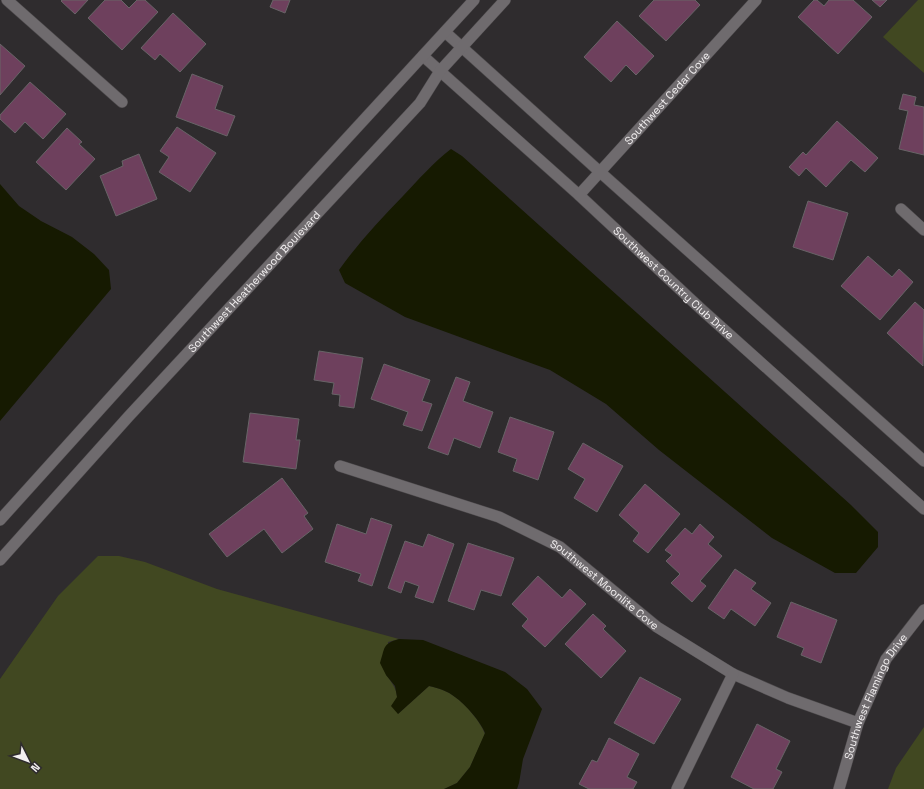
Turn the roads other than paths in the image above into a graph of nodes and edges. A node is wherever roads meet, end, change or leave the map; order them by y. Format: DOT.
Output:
graph roads {
  1 [pos="7,0"];
  2 [pos="474,0"];
  3 [pos="505,0"];
  4 [pos="756,0"];
  5 [pos="445,32"];
  6 [pos="461,47"];
  7 [pos="423,56"];
  8 [pos="440,71"];
  9 [pos="122,102"];
  10 [pos="600,172"];
  11 [pos="579,195"];
  12 [pos="901,209"];
  13 [pos="924,230"];
  14 [pos="924,461"];
  15 [pos="340,466"];
  16 [pos="924,509"];
  17 [pos="0,520"];
  18 [pos="0,560"];
  19 [pos="924,610"];
  20 [pos="733,674"];
  21 [pos="858,723"];
  22 [pos="677,789"];
  23 [pos="839,789"];
  1 -- 9 [label="street"];
  2 -- 5 [label="street"];
  3 -- 6 [label="street, Southwest Heatherwood Boulevard"];
  4 -- 10 [label="street, Southwest Cedar Cove"];
  5 -- 6 [label="street"];
  5 -- 7 [label="street"];
  6 -- 8 [label="street, Southwest Heatherwood Boulevard"];
  6 -- 10 [label="street"];
  7 -- 8 [label="street, Southwest Country Club Drive"];
  7 -- 17 [label="street"];
  8 -- 11 [label="street, Southwest Country Club Drive"];
  8 -- 18 [label="street, Southwest Heatherwood Boulevard"];
  10 -- 11 [label="street, Southwest Cedar Cove"];
  10 -- 14 [label="street"];
  11 -- 16 [label="street, Southwest Country Club Drive"];
  12 -- 13 [label="street"];
  15 -- 20 [label="street, Southwest Moonlite Cove"];
  19 -- 21 [label="street, Southwest Flamingo Drive"];
  20 -- 21 [label="street, Southwest Moonlite Cove"];
  20 -- 22 [label="street"];
  21 -- 23 [label="street, Southwest Flamingo Drive"];
}
